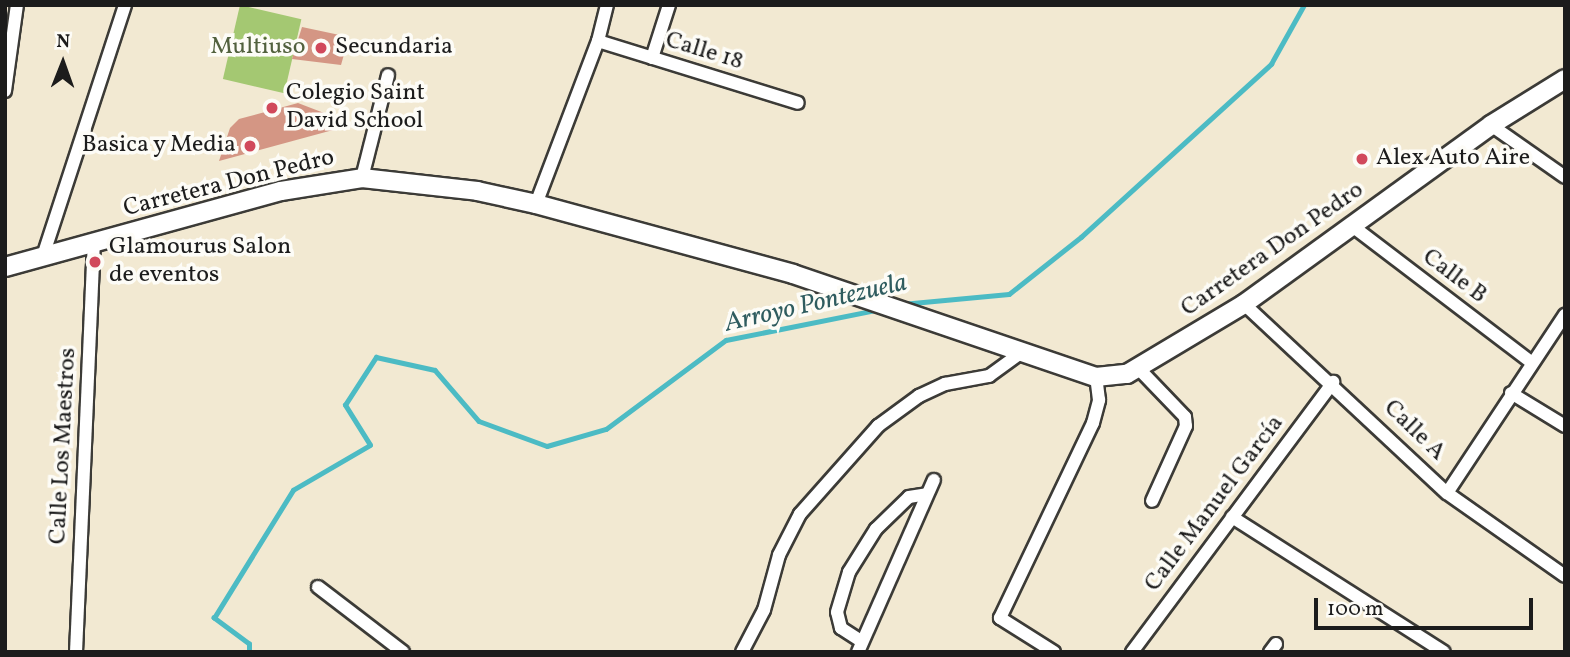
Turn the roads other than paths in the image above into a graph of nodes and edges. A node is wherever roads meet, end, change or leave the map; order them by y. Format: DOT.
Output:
graph roads {
  1 [pos="16,5"];
  2 [pos="125,5"];
  3 [pos="607,5"];
  4 [pos="669,5"];
  5 [pos="598,41"];
  6 [pos="652,58"];
  7 [pos="388,75"];
  8 [pos="1565,79"];
  9 [pos="5,91"];
  10 [pos="798,103"];
  11 [pos="1490,125"];
  12 [pos="1565,177"];
  13 [pos="362,178"];
  14 [pos="536,204"];
  15 [pos="1351,225"];
  16 [pos="94,242"];
  17 [pos="43,256"];
  18 [pos="5,267"];
  19 [pos="1244,304"];
  20 [pos="1565,315"];
  21 [pos="1019,354"];
  22 [pos="1531,362"];
  23 [pos="1140,370"];
  24 [pos="1096,377"];
  25 [pos="1333,382"];
  26 [pos="1511,393"];
  27 [pos="1565,426"];
  28 [pos="934,480"];
  29 [pos="1447,493"];
  30 [pos="927,494"];
  31 [pos="1152,501"];
  32 [pos="1231,517"];
  33 [pos="1565,576"];
  34 [pos="318,587"];
  35 [pos="859,646"];
  36 [pos="76,652"];
  37 [pos="403,652"];
  38 [pos="742,652"];
  39 [pos="1054,652"];
  40 [pos="1132,652"];
  41 [pos="1444,652"];
  1 -- 9 [label="street"];
  2 -- 17 [label="street"];
  3 -- 5 [label="street"];
  4 -- 6 [label="street"];
  5 -- 6 [label="street, Calle 18"];
  5 -- 14 [label="street"];
  6 -- 10 [label="street, Calle 18"];
  7 -- 13 [label="street"];
  8 -- 11 [label="street, Carretera Don Pedro"];
  11 -- 12 [label="street"];
  11 -- 15 [label="street, Carretera Don Pedro"];
  13 -- 14 [label="street, Carretera Don Pedro"];
  13 -- 16 [label="street, Carretera Don Pedro"];
  14 -- 21 [label="street, Carretera Don Pedro"];
  15 -- 19 [label="street, Carretera Don Pedro"];
  15 -- 22 [label="street, Calle B"];
  16 -- 17 [label="street, Carretera Don Pedro"];
  16 -- 36 [label="street, Calle Los Maestros"];
  17 -- 18 [label="street, Carretera Don Pedro"];
  19 -- 23 [label="street, Carretera Don Pedro"];
  19 -- 25 [label="street, Calle A"];
  20 -- 22 [label="street"];
  21 -- 24 [label="street, Carretera Don Pedro"];
  21 -- 38 [label="street"];
  22 -- 26 [label="street"];
  23 -- 24 [label="street, Carretera Don Pedro"];
  23 -- 31 [label="street"];
  24 -- 39 [label="street"];
  25 -- 29 [label="street, Calle A"];
  25 -- 32 [label="street, Calle Manuel García"];
  26 -- 27 [label="street"];
  26 -- 29 [label="street"];
  28 -- 30 [label="street"];
  29 -- 33 [label="street, Calle A"];
  30 -- 35 [label="street"];
  30 -- 35 [label="street"];
  32 -- 40 [label="street, Calle Manuel García"];
  32 -- 41 [label="street"];
  34 -- 37 [label="street"];
}
